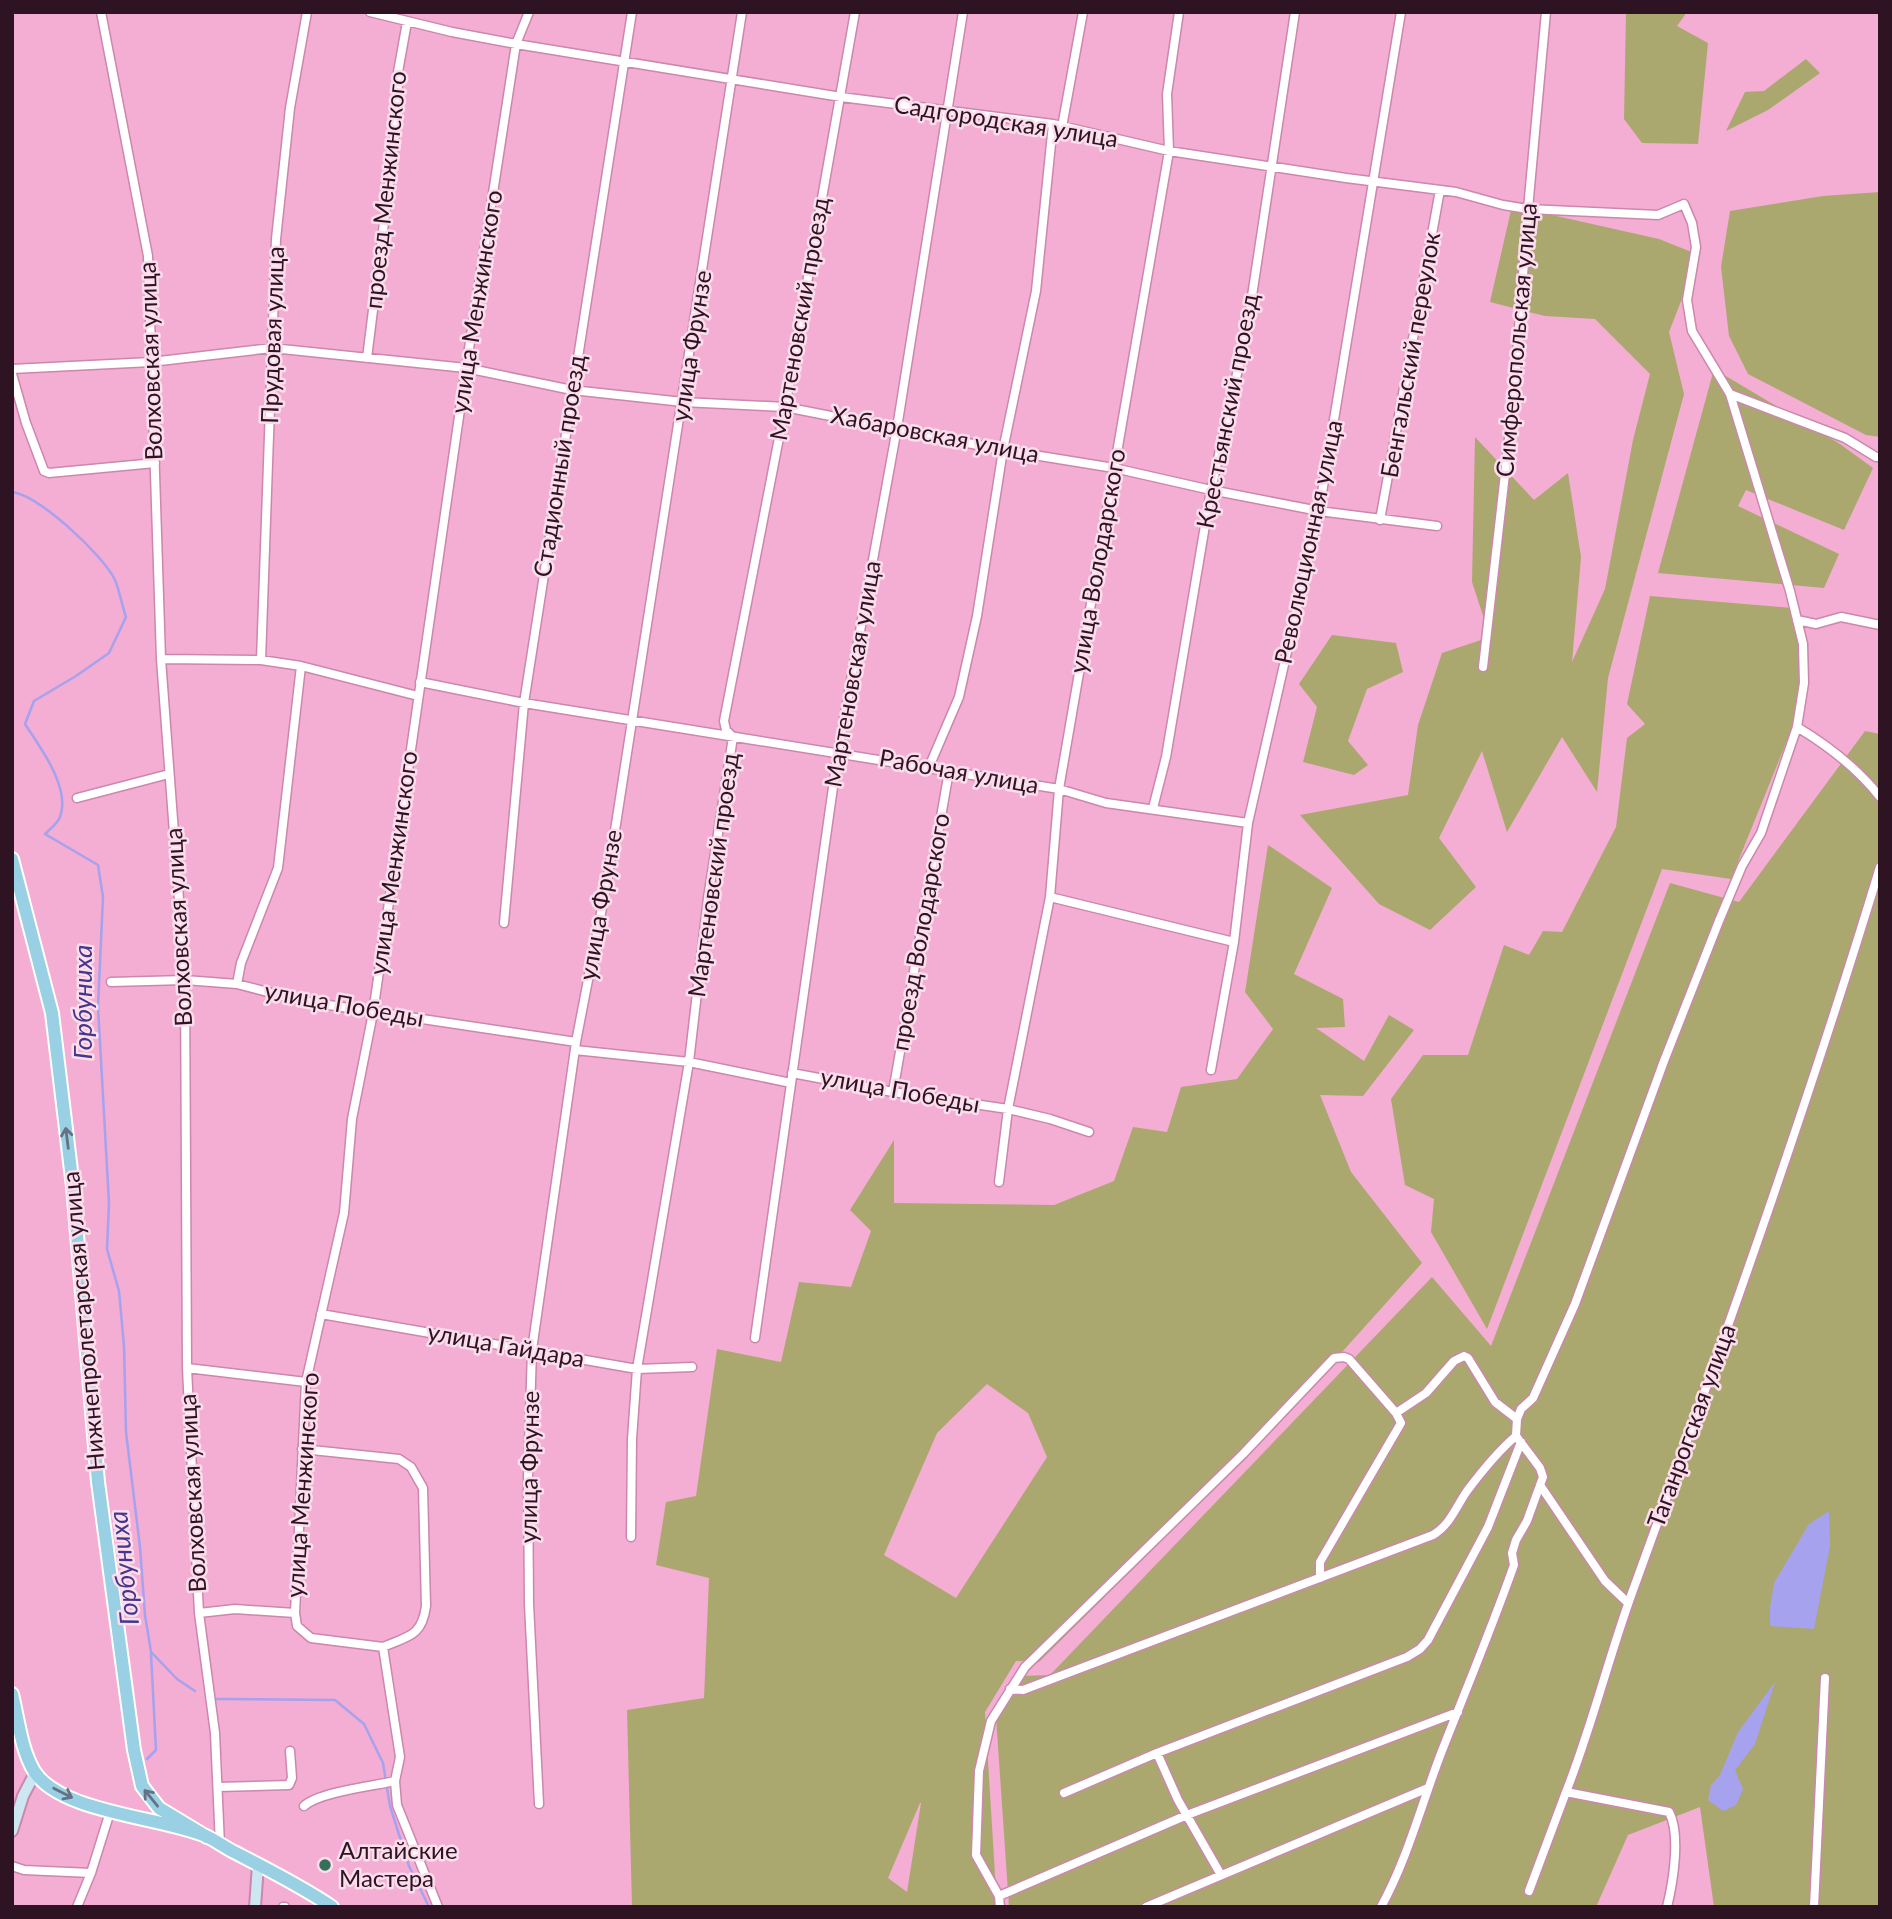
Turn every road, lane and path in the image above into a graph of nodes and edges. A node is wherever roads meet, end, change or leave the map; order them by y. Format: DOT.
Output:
graph roads {
  1 [pos="102,12"];
  2 [pos="307,12"];
  3 [pos="370,12"];
  4 [pos="529,12"];
  5 [pos="632,12"];
  6 [pos="743,12"];
  7 [pos="855,12"];
  8 [pos="963,12"];
  9 [pos="1083,12"];
  10 [pos="1179,12"];
  11 [pos="1295,12"];
  12 [pos="1401,12"];
  13 [pos="1546,12"];
  14 [pos="407,22"];
  15 [pos="516,44"];
  16 [pos="624,60"];
  17 [pos="732,78"];
  18 [pos="841,97"];
  19 [pos="948,109"];
  20 [pos="1052,124"];
  21 [pos="1062,127"];
  22 [pos="1169,151"];
  23 [pos="1271,166"];
  24 [pos="1374,181"];
  25 [pos="1440,190"];
  26 [pos="1528,209"];
  27 [pos="272,348"];
  28 [pos="368,358"];
  29 [pos="151,362"];
  30 [pos="466,368"];
  31 [pos="12,369"];
  32 [pos="12,374"];
  33 [pos="572,390"];
  34 [pos="1730,394"];
  35 [pos="683,402"];
  36 [pos="785,407"];
  37 [pos="897,428"];
  38 [pos="1003,450"];
  39 [pos="1880,457"];
  40 [pos="155,463"];
  41 [pos="1114,468"];
  42 [pos="1210,490"];
  43 [pos="1319,511"];
  44 [pos="1380,520"];
  45 [pos="1437,526"];
  46 [pos="1797,620"];
  47 [pos="1880,625"];
  48 [pos="161,659"];
  49 [pos="261,660"];
  50 [pos="301,666"];
  51 [pos="1483,667"];
  52 [pos="421,682"];
  53 [pos="418,696"];
  54 [pos="524,703"];
  55 [pos="631,721"];
  56 [pos="1797,727"];
  57 [pos="733,737"];
  58 [pos="838,752"];
  59 [pos="929,767"];
  60 [pos="950,771"];
  61 [pos="169,774"];
  62 [pos="1059,789"];
  63 [pos="1880,797"];
  64 [pos="77,798"];
  65 [pos="1153,808"];
  66 [pos="1248,823"];
  67 [pos="12,859"];
  68 [pos="1880,867"];
  69 [pos="1050,897"];
  70 [pos="504,923"];
  71 [pos="1234,942"];
  72 [pos="185,980"];
  73 [pos="111,982"];
  74 [pos="237,984"];
  75 [pos="373,1013"];
  76 [pos="576,1046"];
  77 [pos="689,1062"];
  78 [pos="1211,1070"];
  79 [pos="792,1073"];
  80 [pos="791,1083"];
  81 [pos="893,1092"];
  82 [pos="1008,1109"];
  83 [pos="1089,1132"];
  84 [pos="999,1182"];
  85 [pos="321,1314"];
  86 [pos="755,1338"];
  87 [pos="531,1350"];
  88 [pos="187,1367"];
  89 [pos="692,1367"];
  90 [pos="637,1368"];
  91 [pos="306,1382"];
  92 [pos="1396,1413"];
  93 [pos="1517,1419"];
  94 [pos="1518,1439"];
  95 [pos="303,1449"];
  96 [pos="1540,1485"];
  97 [pos="631,1537"];
  98 [pos="1320,1578"];
  99 [pos="1628,1603"];
  100 [pos="199,1613"];
  101 [pos="295,1613"];
  102 [pos="383,1647"];
  103 [pos="1825,1678"];
  104 [pos="1010,1689"];
  105 [pos="12,1694"];
  106 [pos="14,1709"];
  107 [pos="1458,1712"];
  108 [pos="290,1751"];
  109 [pos="1157,1753"];
  110 [pos="35,1773"];
  111 [pos="395,1782"];
  112 [pos="218,1787"];
  113 [pos="1428,1788"];
  114 [pos="1566,1792"];
  115 [pos="1064,1793"];
  116 [pos="539,1804"];
  117 [pos="304,1806"];
  118 [pos="110,1812"];
  119 [pos="1187,1815"];
  120 [pos="12,1831"];
  121 [pos="207,1836"];
  122 [pos="220,1845"];
  123 [pos="258,1865"];
  124 [pos="12,1866"];
  125 [pos="91,1873"];
  126 [pos="1221,1875"];
  127 [pos="1529,1891"];
  128 [pos="999,1896"];
  129 [pos="77,1907"];
  130 [pos="255,1907"];
  131 [pos="332,1907"];
  132 [pos="438,1907"];
  133 [pos="1000,1907"];
  134 [pos="1146,1907"];
  135 [pos="1381,1907"];
  136 [pos="1667,1907"];
  137 [pos="1814,1907"];
  1 -- 29 [label="street, Волховская улица"];
  2 -- 27 [label="street, Прудовая улица"];
  3 -- 14 [label="street, Садгородская улица"];
  4 -- 15 [label="street, улица Менжинского"];
  5 -- 16 [label="street, Стадионный проезд"];
  6 -- 17 [label="street, улица Фрунзе"];
  7 -- 18 [label="street, Мартеновский проезд"];
  8 -- 19 [label="street, Мартеновская улица"];
  9 -- 21 [label="street"];
  10 -- 22 [label="street, улица Володарского"];
  11 -- 23 [label="street, Крестьянский проезд"];
  12 -- 24 [label="street, Революционная улица"];
  13 -- 26 [label="street, Симферопольская улица"];
  14 -- 15 [label="street, Садгородская улица"];
  14 -- 28 [label="street, проезд Менжинского"];
  15 -- 16 [label="street, Садгородская улица"];
  15 -- 30 [label="street, улица Менжинского"];
  16 -- 17 [label="street, Садгородская улица"];
  16 -- 33 [label="street, Стадионный проезд"];
  17 -- 18 [label="street, Садгородская улица"];
  17 -- 35 [label="street, улица Фрунзе"];
  18 -- 19 [label="street, Садгородская улица"];
  18 -- 36 [label="street, Мартеновский проезд"];
  19 -- 20 [label="street, Садгородская улица"];
  19 -- 37 [label="street, Мартеновская улица"];
  20 -- 21 [label="street, Садгородская улица"];
  20 -- 38 [label="street"];
  21 -- 22 [label="street, Садгородская улица"];
  22 -- 23 [label="street, Садгородская улица"];
  22 -- 41 [label="street, улица Володарского"];
  23 -- 24 [label="street, Садгородская улица"];
  23 -- 42 [label="street, Крестьянский проезд"];
  24 -- 25 [label="street, Садгородская улица"];
  24 -- 43 [label="street, Революционная улица"];
  25 -- 26 [label="street, Садгородская улица"];
  25 -- 44 [label="street, Бенгальский переулок"];
  26 -- 34 [label="street, Садгородская улица"];
  26 -- 51 [label="street, Симферопольская улица"];
  27 -- 28 [label="street, Хабаровская улица"];
  27 -- 29 [label="street, Хабаровская улица"];
  27 -- 49 [label="street, Прудовая улица"];
  28 -- 30 [label="street, Хабаровская улица"];
  29 -- 31 [label="street, Хабаровская улица"];
  29 -- 40 [label="street, Волховская улица"];
  30 -- 33 [label="street, Хабаровская улица"];
  30 -- 52 [label="street, улица Менжинского"];
  32 -- 40 [label="street"];
  33 -- 35 [label="street, Хабаровская улица"];
  33 -- 54 [label="street, Стадионный проезд"];
  34 -- 39 [label="street"];
  34 -- 46 [label="street"];
  35 -- 36 [label="street, Хабаровская улица"];
  35 -- 55 [label="street, улица Фрунзе"];
  36 -- 37 [label="street, Хабаровская улица"];
  36 -- 57 [label="street, Мартеновский проезд"];
  37 -- 38 [label="street, Хабаровская улица"];
  37 -- 58 [label="street, Мартеновская улица"];
  38 -- 41 [label="street, Хабаровская улица"];
  38 -- 59 [label="street"];
  40 -- 48 [label="street, Волховская улица"];
  41 -- 42 [label="street, Хабаровская улица"];
  41 -- 62 [label="street, улица Володарского"];
  42 -- 43 [label="street, Хабаровская улица"];
  42 -- 65 [label="street, Крестьянский проезд"];
  43 -- 44 [label="street, Хабаровская улица"];
  43 -- 66 [label="street, Революционная улица"];
  44 -- 45 [label="street, Хабаровская улица"];
  46 -- 47 [label="street"];
  46 -- 56 [label="street"];
  48 -- 49 [label="street"];
  48 -- 61 [label="street, Волховская улица"];
  49 -- 50 [label="street"];
  50 -- 53 [label="street"];
  50 -- 74 [label="street"];
  52 -- 53 [label="street, улица Менжинского"];
  52 -- 54 [label="street, Рабочая улица"];
  53 -- 75 [label="street, улица Менжинского"];
  54 -- 55 [label="street, Рабочая улица"];
  54 -- 70 [label="street, Стадионный проезд"];
  55 -- 57 [label="street, Рабочая улица"];
  55 -- 76 [label="street, улица Фрунзе"];
  56 -- 63 [label="street"];
  56 -- 93 [label="street"];
  57 -- 58 [label="street, Рабочая улица"];
  57 -- 77 [label="street, Мартеновский проезд"];
  58 -- 59 [label="street, Рабочая улица"];
  58 -- 79 [label="street, Мартеновская улица"];
  59 -- 60 [label="street, Рабочая улица"];
  60 -- 62 [label="street, Рабочая улица"];
  60 -- 81 [label="street, проезд Володарского"];
  61 -- 64 [label="street"];
  61 -- 72 [label="street, Волховская улица"];
  62 -- 65 [label="street, Рабочая улица"];
  62 -- 69 [label="street, улица Володарского"];
  65 -- 66 [label="street, Рабочая улица"];
  66 -- 71 [label="street, Революционная улица"];
  121 -- 67 [label="main road, Нижнепролетарская улица, one-way"];
  68 -- 99 [label="street, Таганрогская улица"];
  69 -- 71 [label="street"];
  69 -- 82 [label="street, улица Володарского"];
  71 -- 78 [label="street, Революционная улица"];
  72 -- 73 [label="street, улица Победы"];
  72 -- 74 [label="street, улица Победы"];
  72 -- 88 [label="street, Волховская улица"];
  74 -- 75 [label="street, улица Победы"];
  75 -- 76 [label="street, улица Победы"];
  75 -- 85 [label="street, улица Менжинского"];
  76 -- 77 [label="street, улица Победы"];
  76 -- 87 [label="street, улица Фрунзе"];
  77 -- 80 [label="street, улица Победы"];
  77 -- 90 [label="street, Мартеновский проезд"];
  79 -- 80 [label="street, Мартеновская улица"];
  79 -- 81 [label="street, улица Победы"];
  80 -- 86 [label="street, Мартеновская улица"];
  81 -- 82 [label="street, улица Победы"];
  82 -- 83 [label="street, улица Победы"];
  82 -- 84 [label="street, улица Володарского"];
  85 -- 87 [label="street, улица Гайдара"];
  85 -- 91 [label="street, улица Менжинского"];
  87 -- 90 [label="street, улица Гайдара"];
  87 -- 116 [label="street, улица Фрунзе"];
  88 -- 91 [label="street"];
  88 -- 100 [label="street, Волховская улица"];
  89 -- 90 [label="street, улица Гайдара"];
  90 -- 97 [label="street, Мартеновский проезд"];
  91 -- 95 [label="street, улица Менжинского"];
  92 -- 93 [label="street"];
  92 -- 98 [label="street"];
  92 -- 104 [label="street"];
  93 -- 94 [label="street"];
  94 -- 96 [label="street"];
  94 -- 98 [label="street"];
  94 -- 109 [label="street"];
  95 -- 101 [label="street, улица Менжинского"];
  95 -- 102 [label="street"];
  96 -- 99 [label="street"];
  96 -- 107 [label="street"];
  98 -- 104 [label="street"];
  99 -- 114 [label="street, Таганрогская улица"];
  100 -- 101 [label="street"];
  100 -- 112 [label="street, Волховская улица"];
  101 -- 102 [label="street, улица Менжинского"];
  102 -- 111 [label="street"];
  103 -- 137 [label="street"];
  104 -- 128 [label="street"];
  105 -- 106 [label="main road"];
  106 -- 110 [label="main road"];
  107 -- 113 [label="street"];
  107 -- 119 [label="street"];
  108 -- 112 [label="street"];
  109 -- 115 [label="street"];
  109 -- 119 [label="street"];
  110 -- 118 [label="main road, one-way"];
  110 -- 120 [label="street"];
  111 -- 117 [label="street"];
  111 -- 132 [label="street"];
  112 -- 122 [label="street, Волховская улица"];
  113 -- 126 [label="street"];
  113 -- 135 [label="street"];
  114 -- 127 [label="street, Таганрогская улица"];
  114 -- 136 [label="street"];
  118 -- 121 [label="main road"];
  118 -- 125 [label="street"];
  119 -- 126 [label="street"];
  119 -- 128 [label="street"];
  121 -- 122 [label="main road"];
  122 -- 123 [label="main road"];
  123 -- 130 [label="street"];
  123 -- 131 [label="main road"];
  124 -- 125 [label="street"];
  125 -- 129 [label="street"];
  126 -- 134 [label="street"];
  128 -- 133 [label="street"];
}
